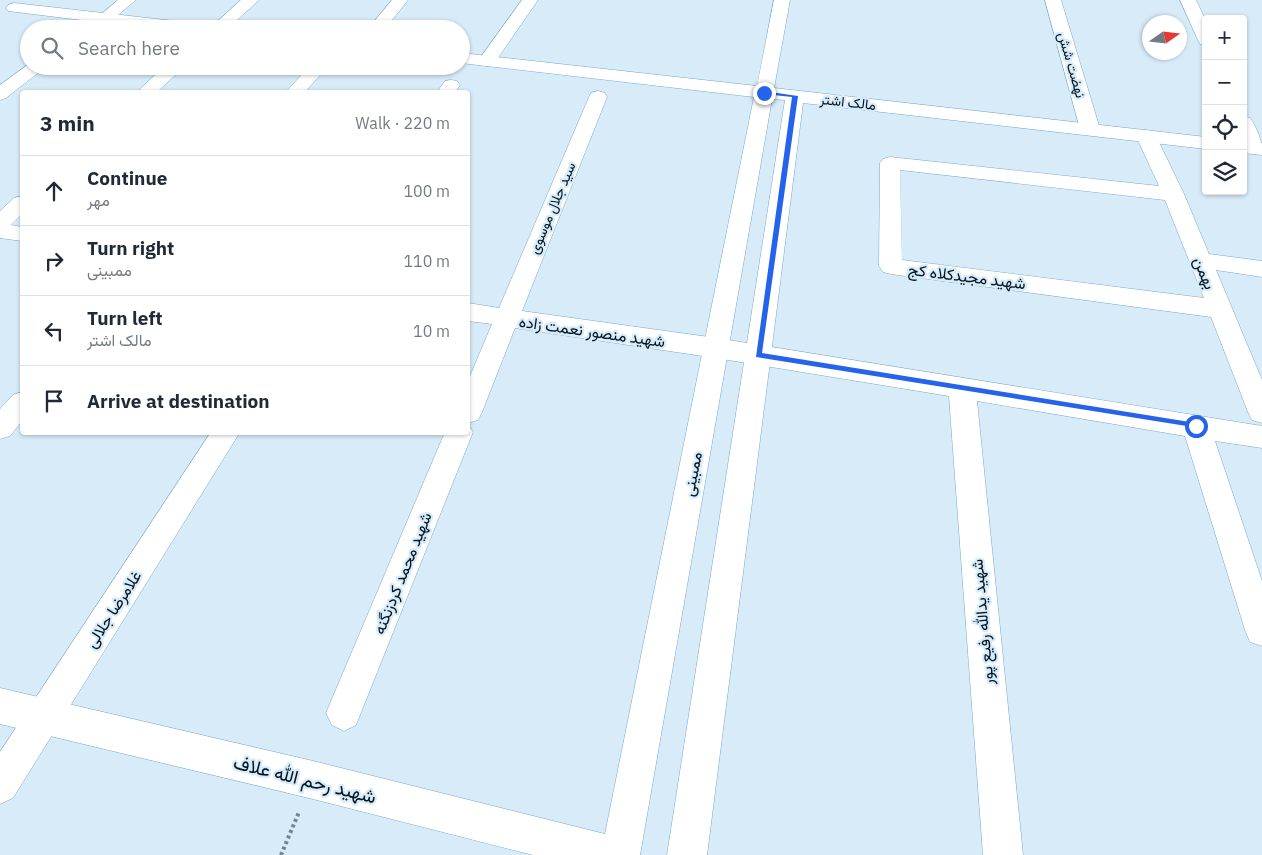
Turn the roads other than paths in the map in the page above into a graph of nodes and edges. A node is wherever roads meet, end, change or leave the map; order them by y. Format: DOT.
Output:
graph roads {
  1 [pos="128,0"];
  2 [pos="251,0"];
  3 [pos="400,0"];
  4 [pos="530,0"];
  5 [pos="782,0"];
  6 [pos="1053,0"];
  7 [pos="1188,0"];
  8 [pos="12,8"];
  9 [pos="105,18"];
  10 [pos="122,20"];
  11 [pos="228,20"];
  12 [pos="383,20"];
  13 [pos="1202,31"];
  14 [pos="470,59"];
  15 [pos="487,61"];
  16 [pos="26,75"];
  17 [pos="166,75"];
  18 [pos="311,75"];
  19 [pos="149,90"];
  20 [pos="297,90"];
  21 [pos="764,93"];
  22 [pos="0,94"];
  23 [pos="795,96"];
  24 [pos="598,97"];
  25 [pos="1090,129"];
  26 [pos="1247,132"];
  27 [pos="1146,136"];
  28 [pos="1202,142"];
  29 [pos="1253,148"];
  30 [pos="1172,194"];
  31 [pos="20,205"];
  32 [pos="0,223"];
  33 [pos="0,231"];
  34 [pos="20,234"];
  35 [pos="1199,260"];
  36 [pos="1262,269"];
  37 [pos="1220,309"];
  38 [pos="470,312"];
  39 [pos="506,319"];
  40 [pos="716,348"];
  41 [pos="758,355"];
  42 [pos="962,388"];
  43 [pos="20,405"];
  44 [pos="470,407"];
  45 [pos="1262,412"];
  46 [pos="1196,426"];
  47 [pos="0,428"];
  48 [pos="224,435"];
  49 [pos="458,435"];
  50 [pos="1262,437"];
  51 [pos="1262,630"];
  52 [pos="0,706"];
  53 [pos="344,713"];
  54 [pos="44,716"];
  55 [pos="0,785"];
  56 [pos="610,855"];
  57 [pos="620,855"];
  58 [pos="687,855"];
  59 [pos="1003,855"];
  1 -- 9 [label="street"];
  2 -- 11 [label="street"];
  3 -- 12 [label="street"];
  4 -- 15 [label="street"];
  5 -- 21 [label="street, ممبینی"];
  6 -- 25 [label="street, نهضت شش"];
  7 -- 13 [label="street"];
  8 -- 9 [label="street"];
  9 -- 10 [label="street"];
  14 -- 15 [label="street, مالک اشتر"];
  15 -- 21 [label="street, مالک اشتر"];
  16 -- 22 [label="street"];
  17 -- 19 [label="street"];
  18 -- 20 [label="street"];
  21 -- 23 [label="street, مالک اشتر"];
  21 -- 40 [label="street, ممبینی"];
  23 -- 25 [label="street, مالک اشتر"];
  23 -- 41 [label="street"];
  24 -- 39 [label="street, سید جلال موسوی"];
  25 -- 27 [label="street, مالک اشتر"];
  26 -- 29 [label="street"];
  27 -- 28 [label="street, مالک اشتر"];
  27 -- 30 [label="street, بهمن"];
  30 -- 35 [label="street, بهمن"];
  30 -- 37 [label="street, شهید مجیدکلاه کج"];
  31 -- 32 [label="street"];
  33 -- 34 [label="street"];
  35 -- 36 [label="street"];
  35 -- 37 [label="street, بهمن"];
  37 -- 45 [label="street, بهمن"];
  38 -- 39 [label="street, شهید منصور نعمت زاده"];
  39 -- 40 [label="street, شهید منصور نعمت زاده"];
  39 -- 44 [label="street"];
  40 -- 41 [label="street, شهید منصور نعمت زاده"];
  40 -- 57 [label="street, ممبینی"];
  41 -- 42 [label="street, شهید منصور نعمت زاده"];
  41 -- 58 [label="street"];
  42 -- 46 [label="street, شهید منصور نعمت زاده"];
  42 -- 59 [label="street, شهید یدالله رفیع پور"];
  43 -- 47 [label="street"];
  46 -- 50 [label="street, شهید منصور نعمت زاده"];
  46 -- 51 [label="street"];
  48 -- 54 [label="street, غلامرضا جلالی"];
  49 -- 53 [label="street, شهید محمد کردزنگنه"];
  52 -- 54 [label="street, شهید رحم الله علاف"];
  54 -- 55 [label="street, غلامرضا جلالی"];
  54 -- 56 [label="street, شهید رحم الله علاف"];
}
